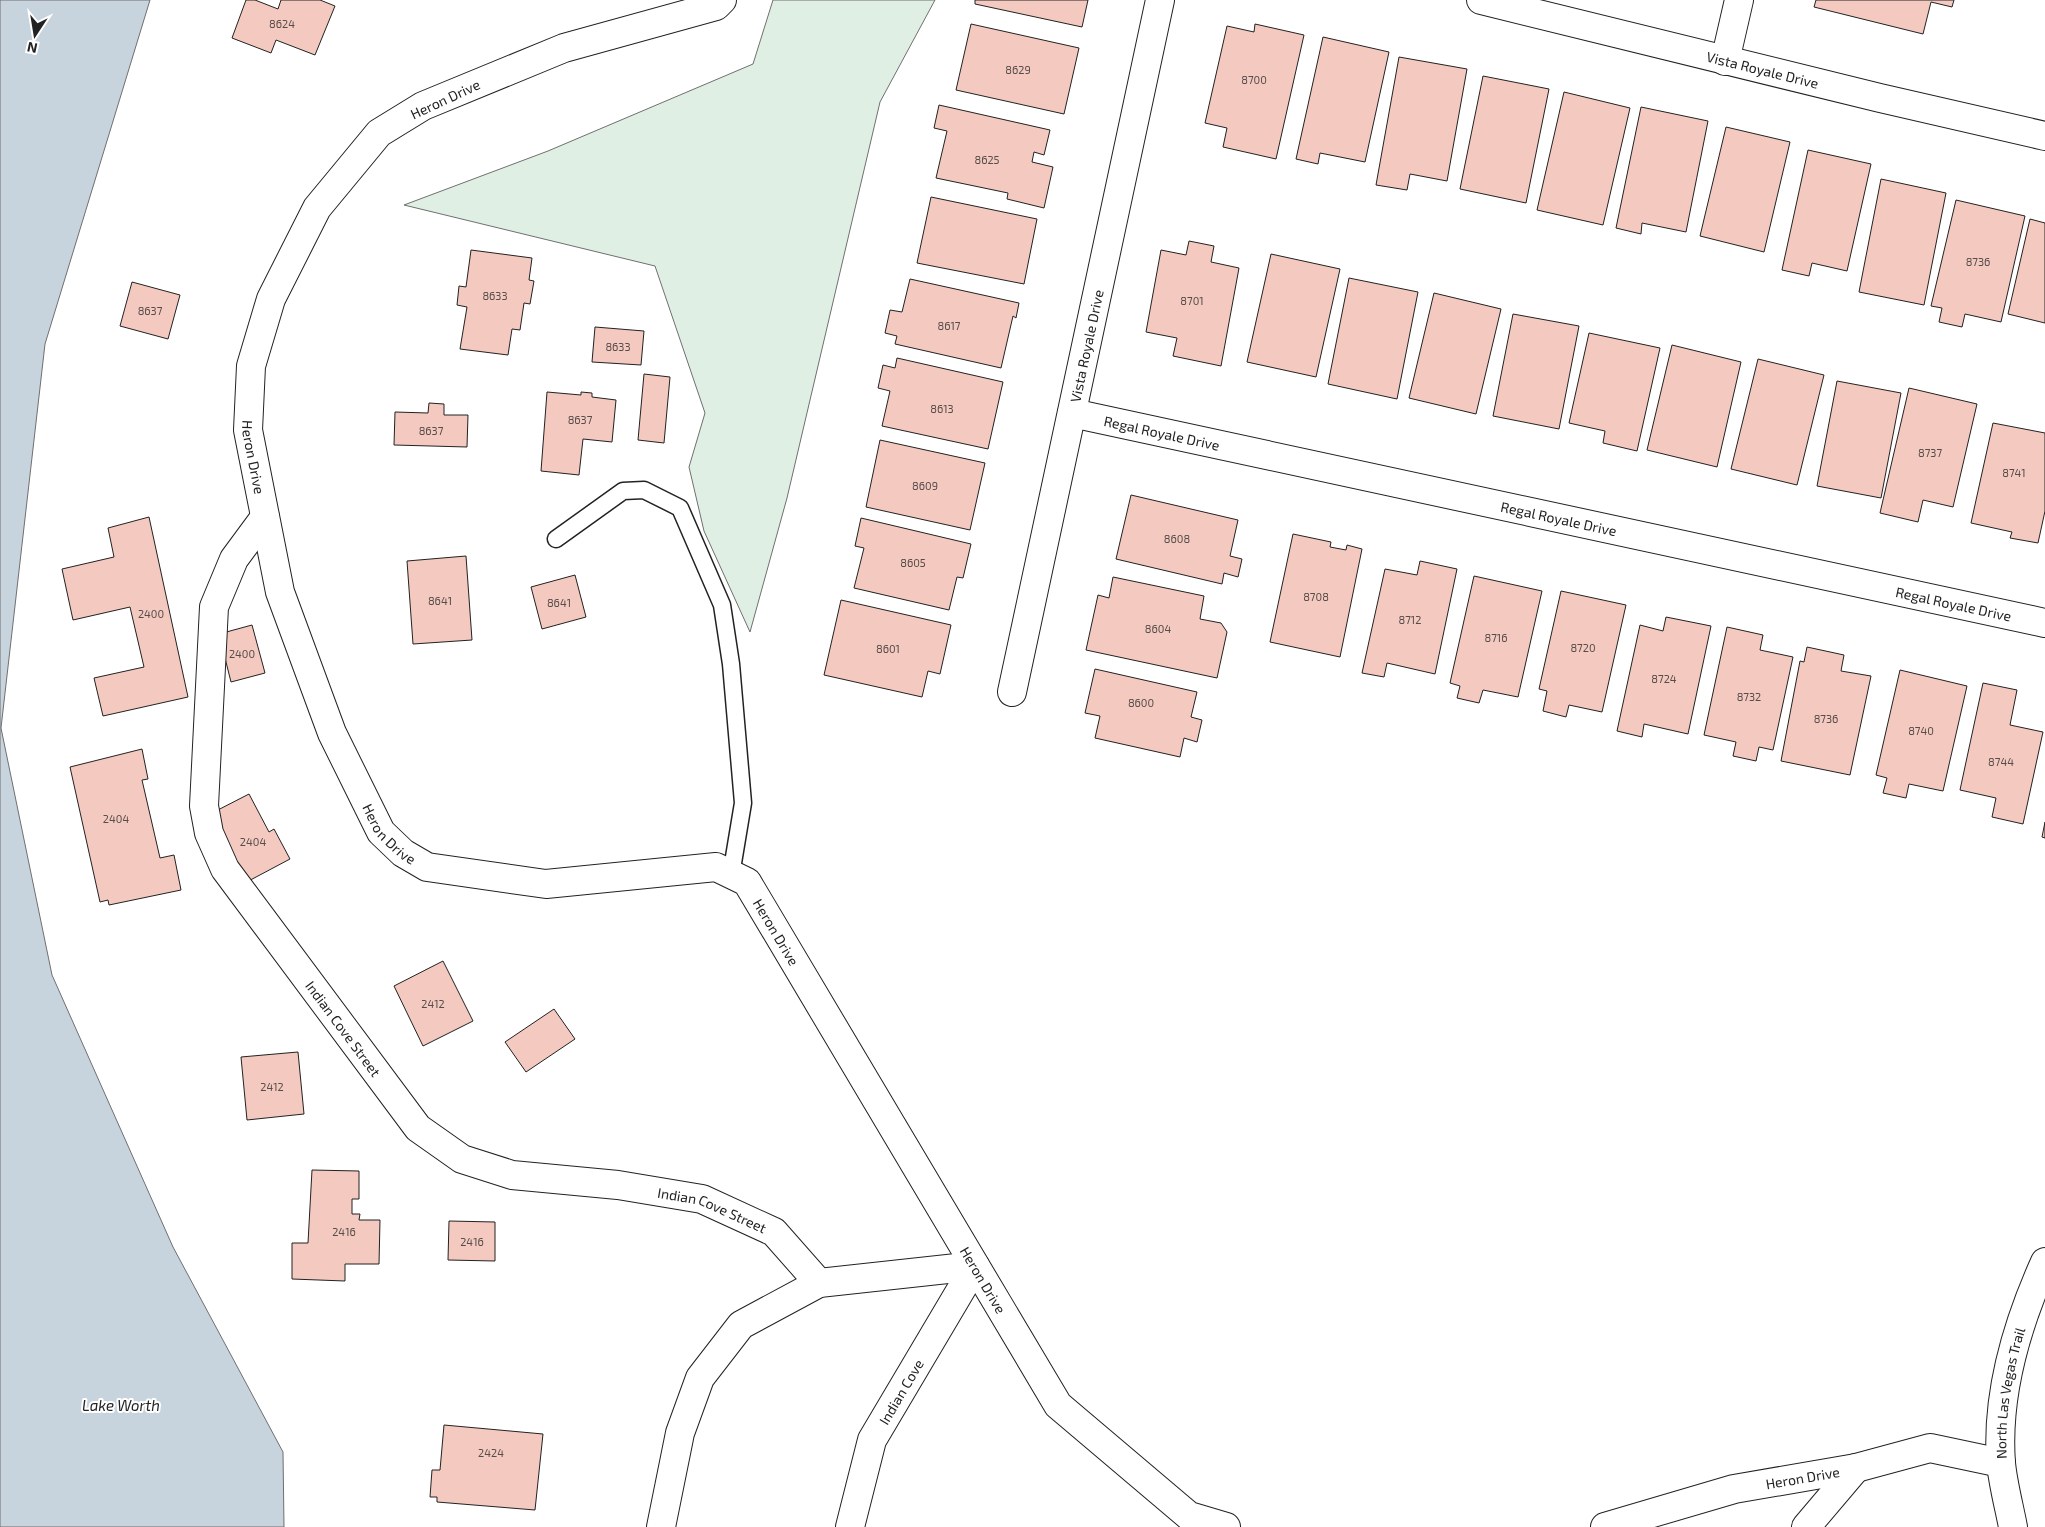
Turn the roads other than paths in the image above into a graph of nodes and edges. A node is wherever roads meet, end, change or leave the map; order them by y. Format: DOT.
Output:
graph roads {
  1 [pos="722,0"];
  2 [pos="1160,0"];
  3 [pos="1481,0"];
  4 [pos="1739,0"];
  5 [pos="1725,60"];
  6 [pos="2045,136"];
  7 [pos="1072,413"];
  8 [pos="265,517"];
  9 [pos="556,539"];
  10 [pos="2045,623"];
  11 [pos="1012,692"];
  12 [pos="731,875"];
  13 [pos="2045,1262"];
  14 [pos="975,1266"];
  15 [pos="819,1283"];
  16 [pos="2001,1463"];
  17 [pos="1856,1468"];
  18 [pos="662,1527"];
  19 [pos="850,1527"];
  20 [pos="1226,1527"];
  21 [pos="1605,1527"];
  22 [pos="1806,1527"];
  23 [pos="2013,1527"];
  1 -- 8 [label="street, Heron Drive"];
  2 -- 7 [label="street, Vista Royale Drive"];
  3 -- 5 [label="street, Vista Royale Drive"];
  4 -- 5 [label="street"];
  5 -- 6 [label="street, Vista Royale Drive"];
  7 -- 10 [label="street, Regal Royale Drive"];
  7 -- 11 [label="street, Vista Royale Drive"];
  8 -- 12 [label="street, Heron Drive"];
  8 -- 15 [label="street, Indian Cove Street"];
  9 -- 12 [label="lane"];
  12 -- 14 [label="street, Heron Drive"];
  13 -- 16 [label="street, North Las Vegas Trail"];
  14 -- 15 [label="street"];
  14 -- 19 [label="street, Indian Cove"];
  14 -- 20 [label="street, Heron Drive"];
  15 -- 18 [label="street"];
  16 -- 17 [label="street, Heron Drive"];
  16 -- 23 [label="street, North Las Vegas Trail"];
  17 -- 21 [label="street, Heron Drive"];
  17 -- 22 [label="street"];
}
